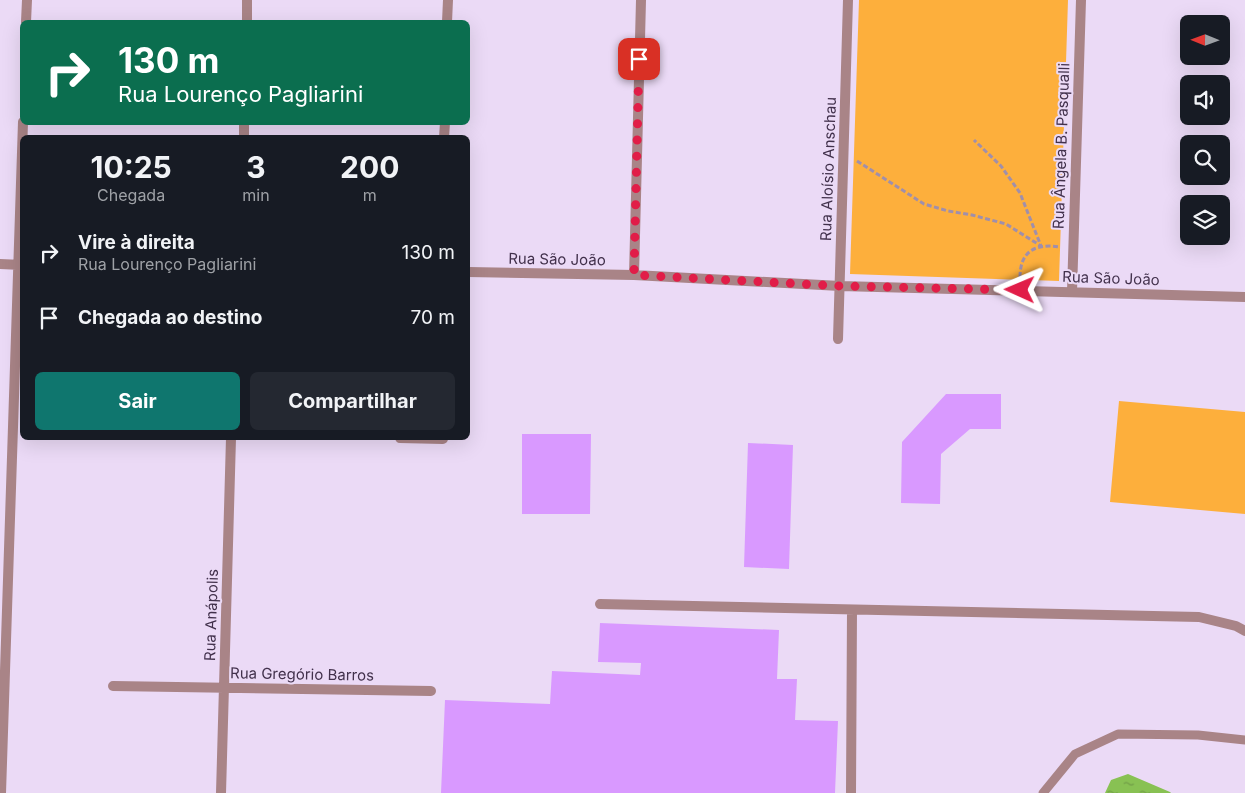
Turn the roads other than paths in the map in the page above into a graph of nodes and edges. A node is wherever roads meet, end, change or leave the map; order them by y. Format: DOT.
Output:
graph roads {
  1 [pos="26,0"];
  2 [pos="247,0"];
  3 [pos="448,0"];
  4 [pos="641,0"];
  5 [pos="848,0"];
  6 [pos="1081,0"];
  7 [pos="26,20"];
  8 [pos="246,20"];
  9 [pos="447,20"];
  10 [pos="0,264"];
  11 [pos="20,265"];
  12 [pos="470,272"];
  13 [pos="634,275"];
  14 [pos="840,286"];
  15 [pos="1072,292"];
  16 [pos="1245,297"];
  17 [pos="838,339"];
  18 [pos="231,440"];
  19 [pos="600,604"];
  20 [pos="852,610"];
  21 [pos="1245,631"];
  22 [pos="113,686"];
  23 [pos="224,689"];
  24 [pos="431,691"];
  25 [pos="1245,740"];
  26 [pos="1,793"];
  27 [pos="221,793"];
  28 [pos="851,793"];
  29 [pos="1043,793"];
  1 -- 7 [label="street"];
  2 -- 8 [label="street"];
  3 -- 9 [label="street"];
  4 -- 13 [label="street"];
  5 -- 14 [label="street, Rua Aloísio Anschau"];
  6 -- 15 [label="street, Rua Ângela B. Pasqualli"];
  10 -- 11 [label="street"];
  11 -- 26 [label="street"];
  12 -- 13 [label="street, Rua São João"];
  13 -- 14 [label="street, Rua São João"];
  14 -- 15 [label="street, Rua São João"];
  14 -- 17 [label="street, Rua Aloísio Anschau"];
  15 -- 16 [label="street, Rua São João"];
  18 -- 23 [label="street, Rua Anápolis"];
  19 -- 20 [label="street"];
  20 -- 21 [label="street"];
  20 -- 28 [label="street"];
  22 -- 23 [label="street, Rua Gregório Barros"];
  23 -- 24 [label="street, Rua Gregório Barros"];
  23 -- 27 [label="street, Rua Anápolis"];
  25 -- 29 [label="lane"];
}
